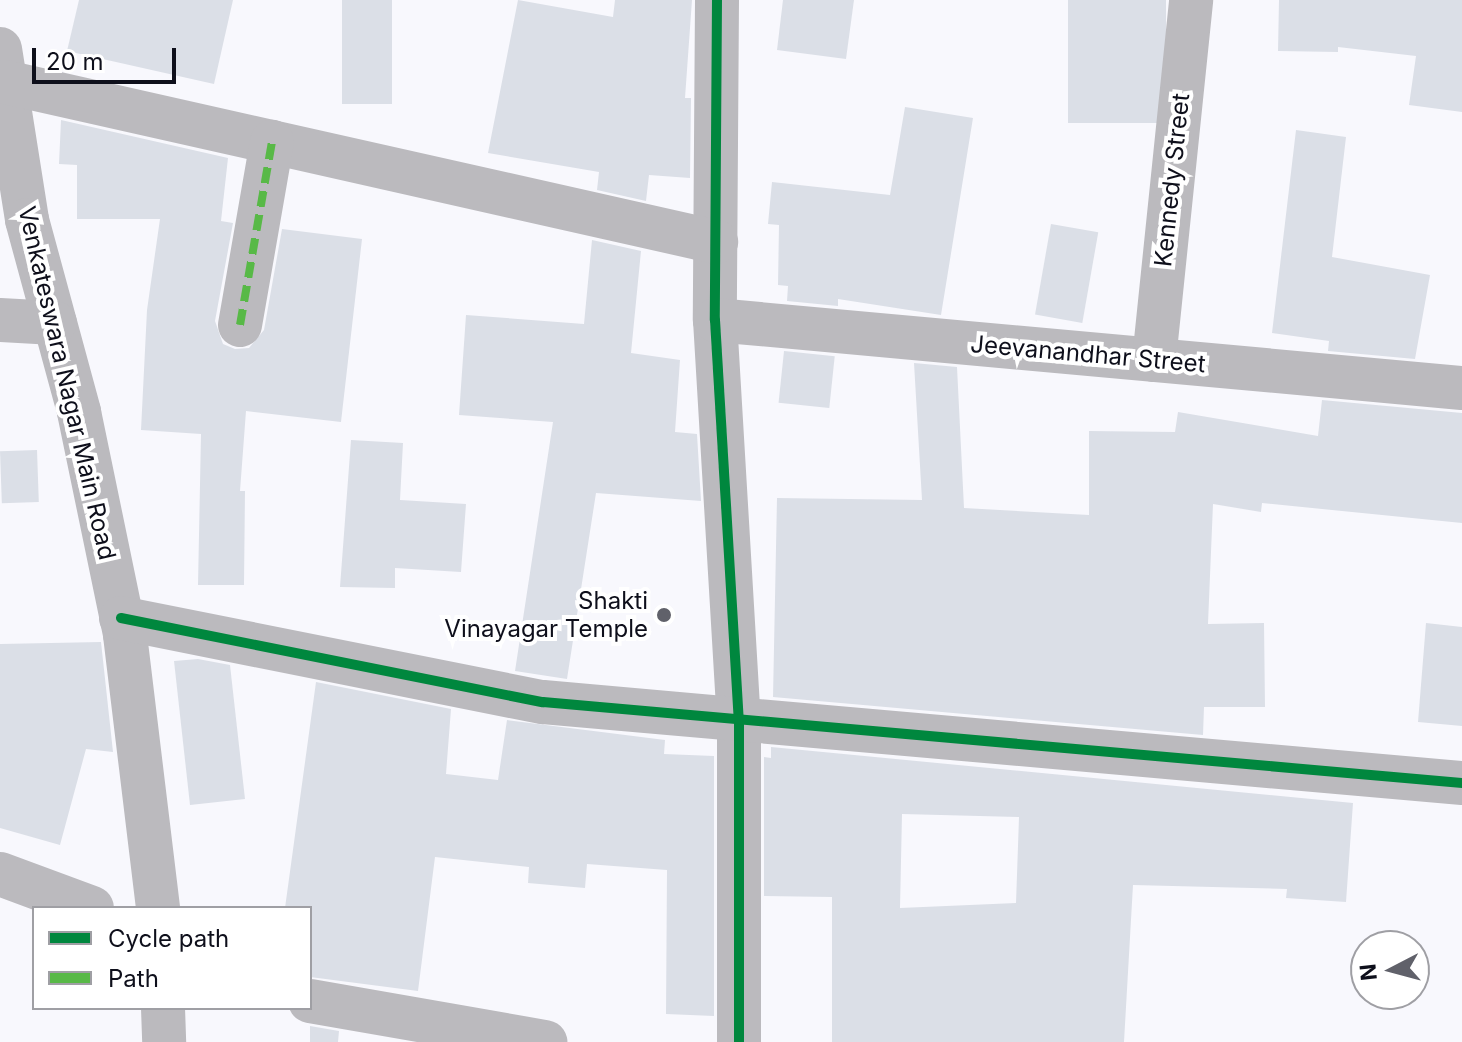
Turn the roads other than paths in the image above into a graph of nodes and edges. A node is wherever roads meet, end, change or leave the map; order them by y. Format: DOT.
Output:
graph roads {
  1 [pos="717,0"];
  2 [pos="1191,0"];
  3 [pos="3,65"];
  4 [pos="272,142"];
  5 [pos="716,242"];
  6 [pos="0,320"];
  7 [pos="715,320"];
  8 [pos="55,323"];
  9 [pos="240,325"];
  10 [pos="1154,360"];
  11 [pos="1462,388"];
  12 [pos="121,618"];
  13 [pos="739,721"];
  14 [pos="1462,783"];
  15 [pos="0,874"];
  16 [pos="87,906"];
  17 [pos="158,906"];
  18 [pos="312,1001"];
  19 [pos="163,1010"];
  20 [pos="164,1042"];
  21 [pos="545,1042"];
  22 [pos="739,1042"];
  1 -- 5 [label="street"];
  2 -- 10 [label="street, Kennedy Street"];
  3 -- 4 [label="street"];
  3 -- 8 [label="street, Venkateswara Nagar Main Road"];
  4 -- 5 [label="street"];
  4 -- 9 [label="street"];
  5 -- 7 [label="street"];
  6 -- 8 [label="street"];
  7 -- 10 [label="street, Jeevanandhar Street"];
  7 -- 13 [label="street"];
  8 -- 12 [label="street, Venkateswara Nagar Main Road"];
  10 -- 11 [label="street, Jeevanandhar Street"];
  12 -- 13 [label="street"];
  12 -- 17 [label="street, Venkateswara Nagar Main Road"];
  13 -- 14 [label="street"];
  13 -- 22 [label="street"];
  15 -- 16 [label="street"];
  18 -- 21 [label="street"];
  19 -- 20 [label="street"];
}
